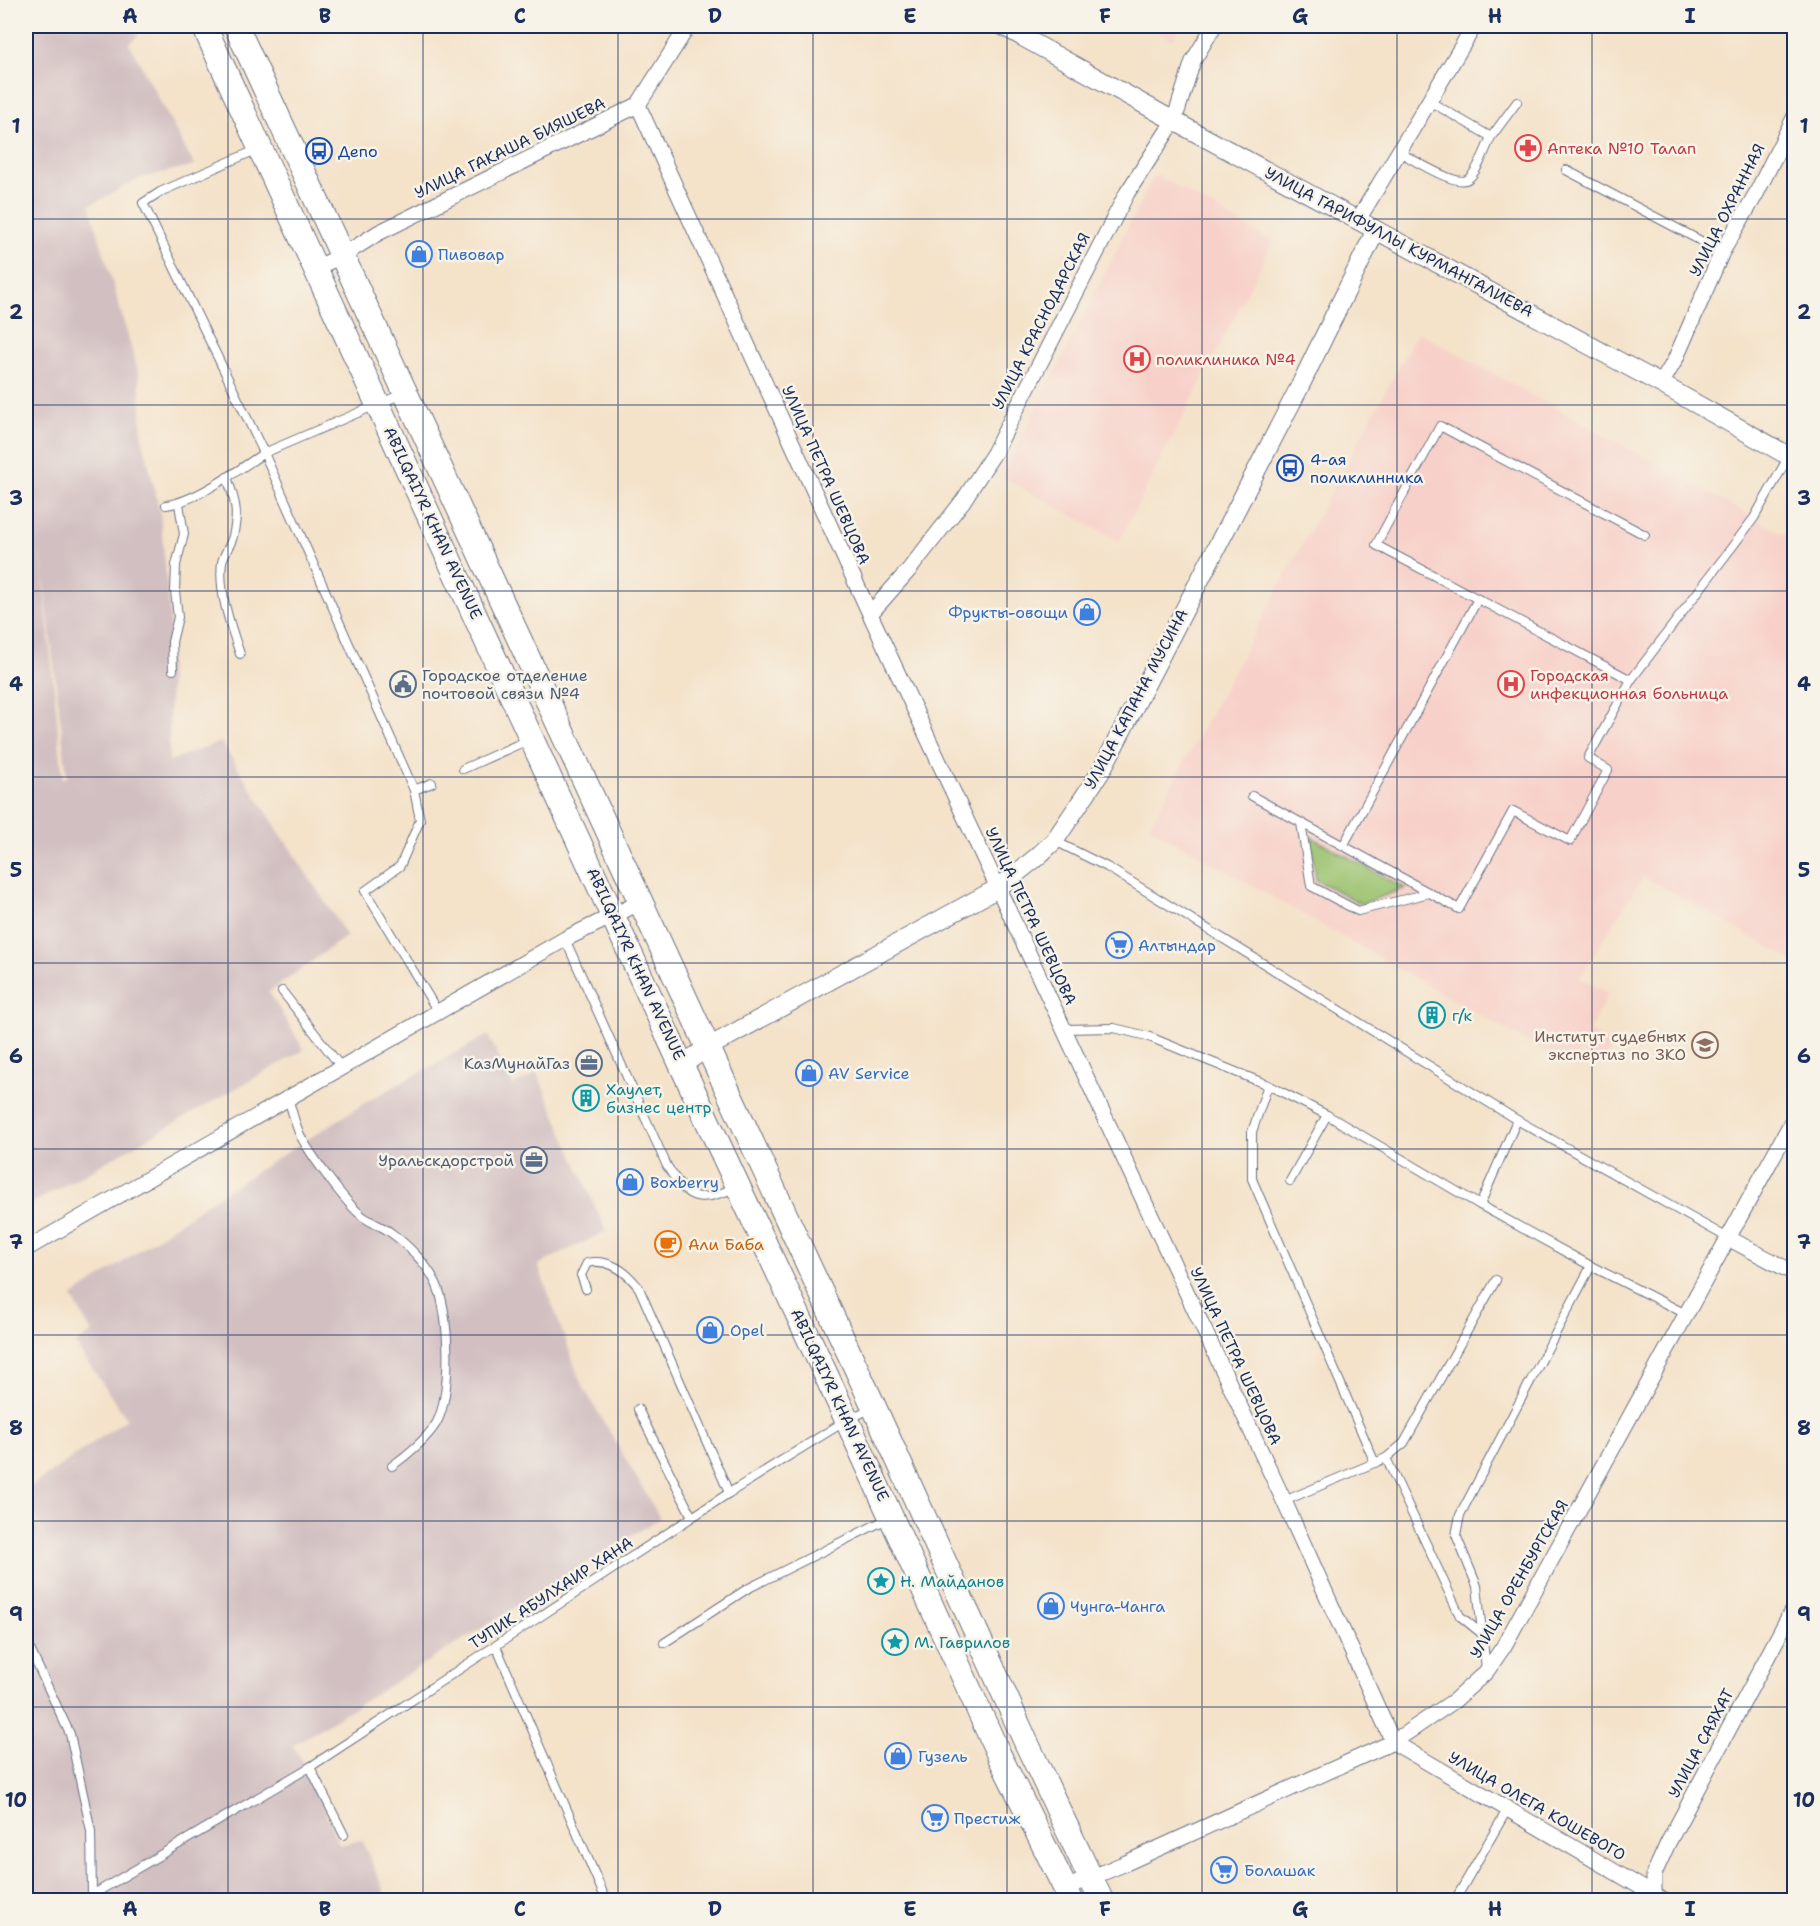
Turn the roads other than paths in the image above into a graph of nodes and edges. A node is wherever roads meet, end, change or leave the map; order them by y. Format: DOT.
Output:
graph roads {
  1 [pos="204,26"];
  2 [pos="236,26"];
  3 [pos="688,26"];
  4 [pos="1003,26"];
  5 [pos="1214,26"];
  6 [pos="1474,26"];
  7 [pos="1429,101"];
  8 [pos="1517,102"];
  9 [pos="638,105"];
  10 [pos="1794,118"];
  11 [pos="1174,121"];
  12 [pos="1491,137"];
  13 [pos="260,148"];
  14 [pos="1399,152"];
  15 [pos="1566,170"];
  16 [pos="1358,220"];
  17 [pos="1376,230"];
  18 [pos="1722,252"];
  19 [pos="342,256"];
  20 [pos="315,268"];
  21 [pos="1661,384"];
  22 [pos="405,393"];
  23 [pos="378,405"];
  24 [pos="264,453"];
  25 [pos="1792,458"];
  26 [pos="226,477"];
  27 [pos="179,504"];
  28 [pos="166,505"];
  29 [pos="1645,535"];
  30 [pos="1478,598"];
  31 [pos="870,614"];
  32 [pos="240,654"];
  33 [pos="173,670"];
  34 [pos="1631,680"];
  35 [pos="532,738"];
  36 [pos="463,769"];
  37 [pos="432,783"];
  38 [pos="414,790"];
  39 [pos="1251,796"];
  40 [pos="1302,823"];
  41 [pos="1055,840"];
  42 [pos="1343,846"];
  43 [pos="998,888"];
  44 [pos="1428,892"];
  45 [pos="641,903"];
  46 [pos="614,915"];
  47 [pos="565,939"];
  48 [pos="282,991"];
  49 [pos="438,1011"];
  50 [pos="1064,1029"];
  51 [pos="707,1048"];
  52 [pos="682,1065"];
  53 [pos="341,1067"];
  54 [pos="1268,1085"];
  55 [pos="288,1098"];
  56 [pos="1327,1115"];
  57 [pos="1794,1118"];
  58 [pos="1516,1120"];
  59 [pos="1290,1181"];
  60 [pos="739,1187"];
  61 [pos="1480,1205"];
  62 [pos="1728,1238"];
  63 [pos="26,1249"];
  64 [pos="1591,1266"];
  65 [pos="1794,1273"];
  66 [pos="1496,1280"];
  67 [pos="586,1289"];
  68 [pos="1686,1314"];
  69 [pos="874,1407"];
  70 [pos="638,1409"];
  71 [pos="848,1420"];
  72 [pos="1386,1458"];
  73 [pos="1375,1463"];
  74 [pos="392,1466"];
  75 [pos="729,1493"];
  76 [pos="1284,1501"];
  77 [pos="692,1516"];
  78 [pos="891,1516"];
  79 [pos="1794,1606"];
  80 [pos="1481,1633"];
  81 [pos="26,1641"];
  82 [pos="664,1643"];
  83 [pos="496,1646"];
  84 [pos="1486,1672"];
  85 [pos="1393,1742"];
  86 [pos="310,1767"];
  87 [pos="1506,1810"];
  88 [pos="344,1835"];
  89 [pos="1090,1878"];
  90 [pos="1069,1894"];
  91 [pos="1656,1899"];
  92 [pos="606,1900"];
  93 [pos="1101,1900"];
  94 [pos="1455,1900"];
  1 -- 13 [label="main road, ABILQAIYR KHAN AVENUE"];
  2 -- 19 [label="main road, ABILQAIYR KHAN AVENUE"];
  3 -- 9 [label="street"];
  4 -- 11 [label="street, УЛИЦА ГАРИФУЛЛЫ КУРМАНГАЛИЕВА"];
  5 -- 11 [label="street, УЛИЦА КРАСНОДАРСКАЯ"];
  6 -- 7 [label="street"];
  7 -- 12 [label="lane"];
  7 -- 14 [label="street"];
  8 -- 12 [label="lane"];
  9 -- 19 [label="street, УЛИЦА ГАКАША БИЯШЕВА"];
  9 -- 31 [label="street, УЛИЦА ПЕТРА ШЕВЦОВА"];
  10 -- 18 [label="street, УЛИЦА ОХРАННАЯ"];
  11 -- 16 [label="street, УЛИЦА ГАРИФУЛЛЫ КУРМАНГАЛИЕВА"];
  11 -- 31 [label="street, УЛИЦА КРАСНОДАРСКАЯ"];
  12 -- 14 [label="lane"];
  13 -- 20 [label="main road, ABILQAIYR KHAN AVENUE"];
  13 -- 24 [label="lane"];
  14 -- 16 [label="street"];
  15 -- 18 [label="lane"];
  16 -- 17 [label="street, УЛИЦА ГАРИФУЛЛЫ КУРМАНГАЛИЕВА"];
  17 -- 21 [label="street, УЛИЦА ГАРИФУЛЛЫ КУРМАНГАЛИЕВА"];
  17 -- 41 [label="street, УЛИЦА КАПАНА МУСИНА"];
  18 -- 21 [label="street, УЛИЦА ОХРАННАЯ"];
  19 -- 20 [label="street, УЛИЦА ГАКАША БИЯШЕВА"];
  19 -- 22 [label="main road, ABILQAIYR KHAN AVENUE"];
  20 -- 23 [label="main road, ABILQAIYR KHAN AVENUE"];
  21 -- 25 [label="street, УЛИЦА ГАРИФУЛЛЫ КУРМАНГАЛИЕВА"];
  22 -- 23 [label="lane"];
  22 -- 45 [label="main road, ABILQAIYR KHAN AVENUE"];
  23 -- 24 [label="lane"];
  23 -- 35 [label="main road, ABILQAIYR KHAN AVENUE"];
  24 -- 26 [label="lane"];
  24 -- 38 [label="lane"];
  25 -- 34 [label="lane"];
  26 -- 27 [label="lane"];
  26 -- 32 [label="lane"];
  27 -- 28 [label="lane"];
  27 -- 33 [label="lane"];
  29 -- 30 [label="lane"];
  30 -- 34 [label="lane"];
  30 -- 42 [label="lane"];
  31 -- 43 [label="street, УЛИЦА ПЕТРА ШЕВЦОВА"];
  34 -- 44 [label="lane"];
  35 -- 36 [label="lane"];
  35 -- 46 [label="main road, ABILQAIYR KHAN AVENUE"];
  37 -- 38 [label="lane"];
  38 -- 49 [label="lane"];
  39 -- 40 [label="lane"];
  40 -- 42 [label="lane"];
  40 -- 44 [label="lane"];
  41 -- 43 [label="street, УЛИЦА КАПАНА МУСИНА"];
  41 -- 58 [label="lane"];
  42 -- 44 [label="lane"];
  43 -- 50 [label="street, УЛИЦА ПЕТРА ШЕВЦОВА"];
  43 -- 51 [label="street, УЛИЦА КАПАНА МУСИНА"];
  45 -- 46 [label="street"];
  45 -- 51 [label="main road, ABILQAIYR KHAN AVENUE"];
  46 -- 47 [label="street"];
  46 -- 52 [label="main road, ABILQAIYR KHAN AVENUE"];
  47 -- 49 [label="street"];
  47 -- 60 [label="lane"];
  48 -- 53 [label="lane"];
  49 -- 53 [label="street"];
  50 -- 54 [label="lane"];
  50 -- 76 [label="street, УЛИЦА ПЕТРА ШЕВЦОВА"];
  51 -- 52 [label="street, УЛИЦА КАПАНА МУСИНА"];
  51 -- 69 [label="main road, ABILQAIYR KHAN AVENUE"];
  52 -- 60 [label="main road, ABILQAIYR KHAN AVENUE"];
  53 -- 55 [label="street"];
  54 -- 56 [label="lane"];
  54 -- 73 [label="lane"];
  55 -- 63 [label="street"];
  55 -- 74 [label="lane"];
  56 -- 59 [label="lane"];
  56 -- 61 [label="lane"];
  57 -- 62 [label="street, УЛИЦА ОРЕНБУРГСКАЯ"];
  58 -- 61 [label="lane"];
  58 -- 62 [label="lane"];
  60 -- 71 [label="main road, ABILQAIYR KHAN AVENUE"];
  61 -- 64 [label="lane"];
  62 -- 65 [label="street"];
  62 -- 68 [label="street, УЛИЦА ОРЕНБУРГСКАЯ"];
  64 -- 68 [label="lane"];
  64 -- 80 [label="lane"];
  66 -- 72 [label="lane"];
  67 -- 75 [label="lane"];
  68 -- 84 [label="street, УЛИЦА ОРЕНБУРГСКАЯ"];
  69 -- 71 [label="lane, ТУПИК АБУЛХАИР ХАНА"];
  69 -- 89 [label="main road, ABILQAIYR KHAN AVENUE"];
  70 -- 77 [label="lane"];
  71 -- 75 [label="lane, ТУПИК АБУЛХАИР ХАНА"];
  71 -- 78 [label="main road, ABILQAIYR KHAN AVENUE"];
  72 -- 73 [label="lane"];
  72 -- 80 [label="lane"];
  73 -- 76 [label="lane"];
  75 -- 77 [label="lane, ТУПИК АБУЛХАИР ХАНА"];
  76 -- 85 [label="street, УЛИЦА ПЕТРА ШЕВЦОВА"];
  77 -- 83 [label="lane, ТУПИК АБУЛХАИР ХАНА"];
  78 -- 82 [label="lane"];
  78 -- 90 [label="main road, ABILQAIYR KHAN AVENUE"];
  79 -- 91 [label="street, УЛИЦА САЯХАТ"];
  80 -- 84 [label="lane"];
  81 -- 86 [label="lane, ТУПИК АБУЛХАИР ХАНА"];
  83 -- 86 [label="lane, ТУПИК АБУЛХАИР ХАНА"];
  83 -- 92 [label="lane"];
  84 -- 85 [label="street, УЛИЦА ОРЕНБУРГСКАЯ"];
  85 -- 87 [label="street, УЛИЦА ОЛЕГА КОШЕВОГО"];
  85 -- 89 [label="street, УЛИЦА ОРЕНБУРГСКАЯ"];
  86 -- 88 [label="lane"];
  87 -- 91 [label="street, УЛИЦА ОЛЕГА КОШЕВОГО"];
  87 -- 94 [label="lane"];
  89 -- 90 [label="street, УЛИЦА ОРЕНБУРГСКАЯ"];
  89 -- 93 [label="main road, ABILQAIYR KHAN AVENUE"];
}
